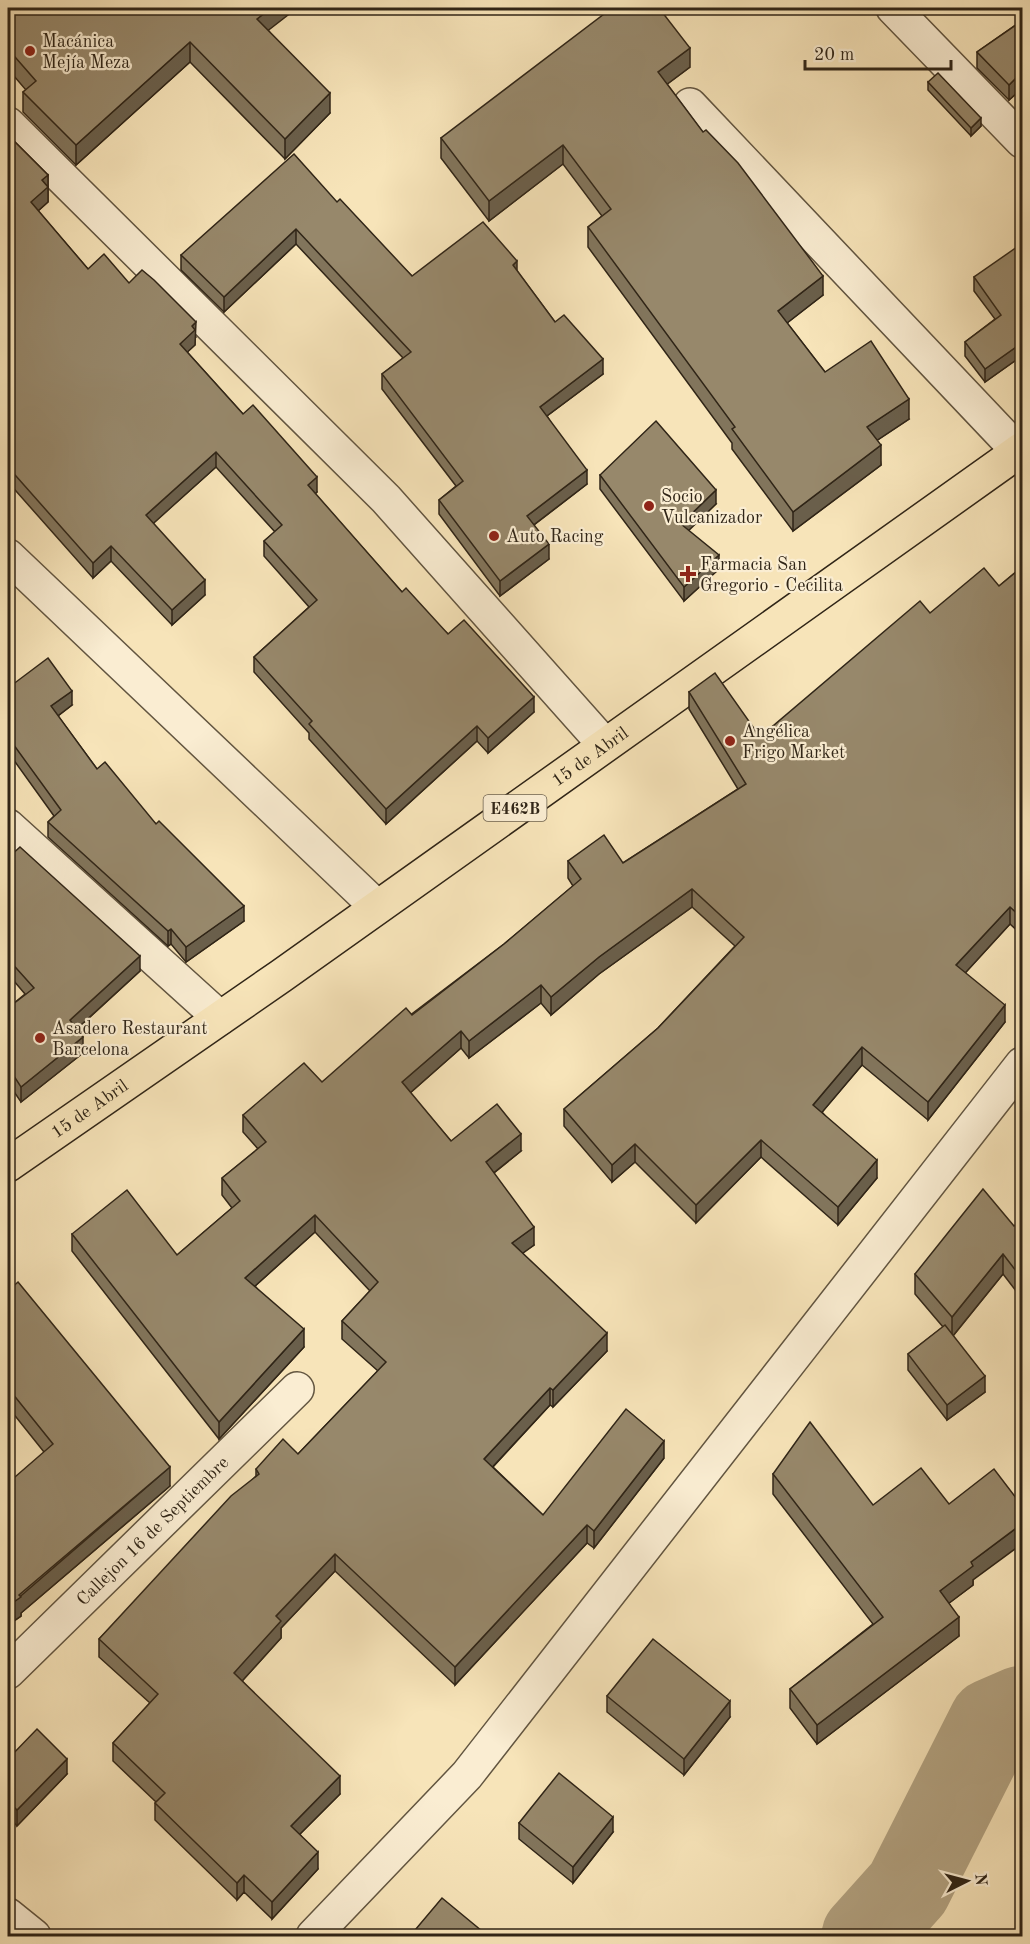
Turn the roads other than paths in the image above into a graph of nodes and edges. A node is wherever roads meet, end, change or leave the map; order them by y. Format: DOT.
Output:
graph roads {
  1 [pos="894,8"];
  2 [pos="690,105"];
  3 [pos="8,123"];
  4 [pos="1023,141"];
  5 [pos="1021,450"];
  6 [pos="8,556"];
  7 [pos="604,744"];
  8 [pos="8,826"];
  9 [pos="377,907"];
  10 [pos="220,1018"];
  11 [pos="1023,1064"];
  12 [pos="8,1165"];
  13 [pos="297,1389"];
  14 [pos="8,1672"];
  15 [pos="8,1915"];
  16 [pos="34,1936"];
  17 [pos="313,1936"];
  1 -- 4 [label="street"];
  2 -- 5 [label="street"];
  3 -- 7 [label="street"];
  5 -- 7 [label="main road, 15 de Abril / E462B"];
  6 -- 9 [label="street"];
  7 -- 9 [label="main road, 15 de Abril / E462B"];
  8 -- 10 [label="street"];
  9 -- 10 [label="main road, 15 de Abril / E462B"];
  10 -- 12 [label="main road, 15 de Abril / E462B"];
  11 -- 17 [label="street"];
  13 -- 14 [label="street, Callejon 16 de Septiembre"];
  15 -- 16 [label="street"];
}
